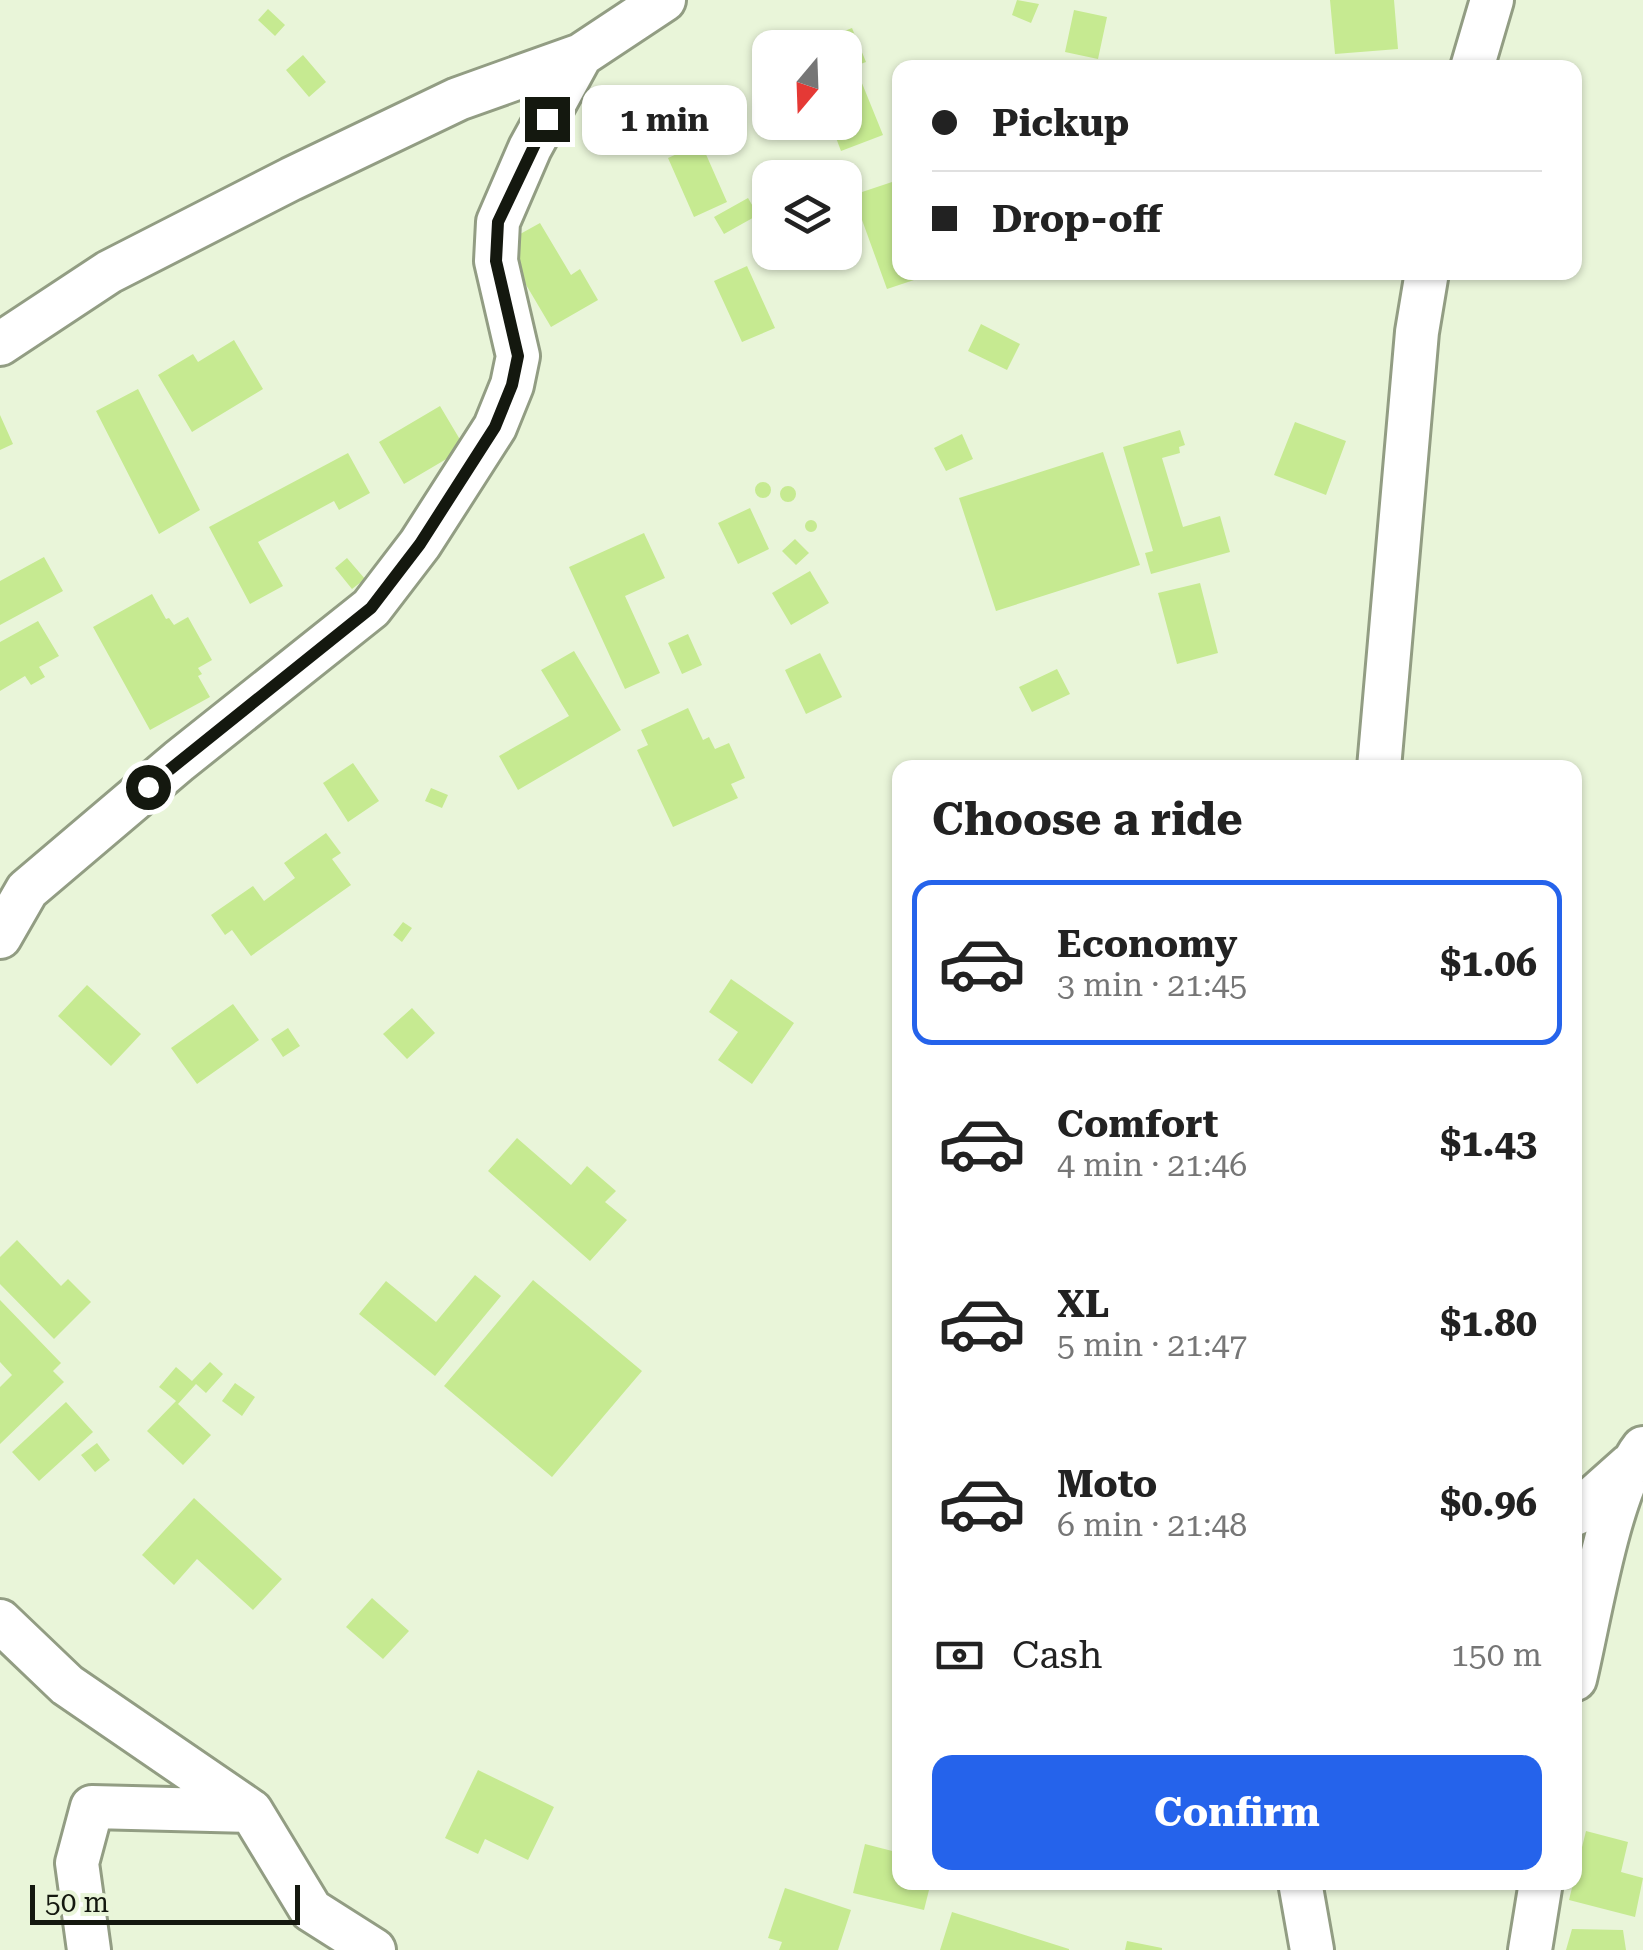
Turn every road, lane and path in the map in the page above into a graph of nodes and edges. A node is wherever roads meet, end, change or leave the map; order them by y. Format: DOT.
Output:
graph roads {
  1 [pos="664,0"];
  2 [pos="1492,0"];
  3 [pos="581,56"];
  4 [pos="1474,60"];
  5 [pos="1427,280"];
  6 [pos="0,344"];
  7 [pos="1380,760"];
  8 [pos="0,937"];
  9 [pos="1636,1456"];
  10 [pos="1582,1507"];
  11 [pos="0,1621"];
  12 [pos="1582,1650"];
  13 [pos="250,1810"];
  14 [pos="1301,1890"];
  15 [pos="1541,1890"];
  16 [pos="89,1950"];
  17 [pos="374,1950"];
  18 [pos="1312,1950"];
  19 [pos="1530,1950"];
  1 -- 3 [label="street"];
  2 -- 4 [label="street"];
  3 -- 6 [label="street"];
  3 -- 8 [label="street"];
  5 -- 7 [label="street"];
  9 -- 10 [label="street"];
  9 -- 12 [label="street"];
  11 -- 13 [label="street"];
  13 -- 16 [label="street"];
  13 -- 17 [label="street"];
  14 -- 18 [label="street"];
  15 -- 19 [label="street"];
}
